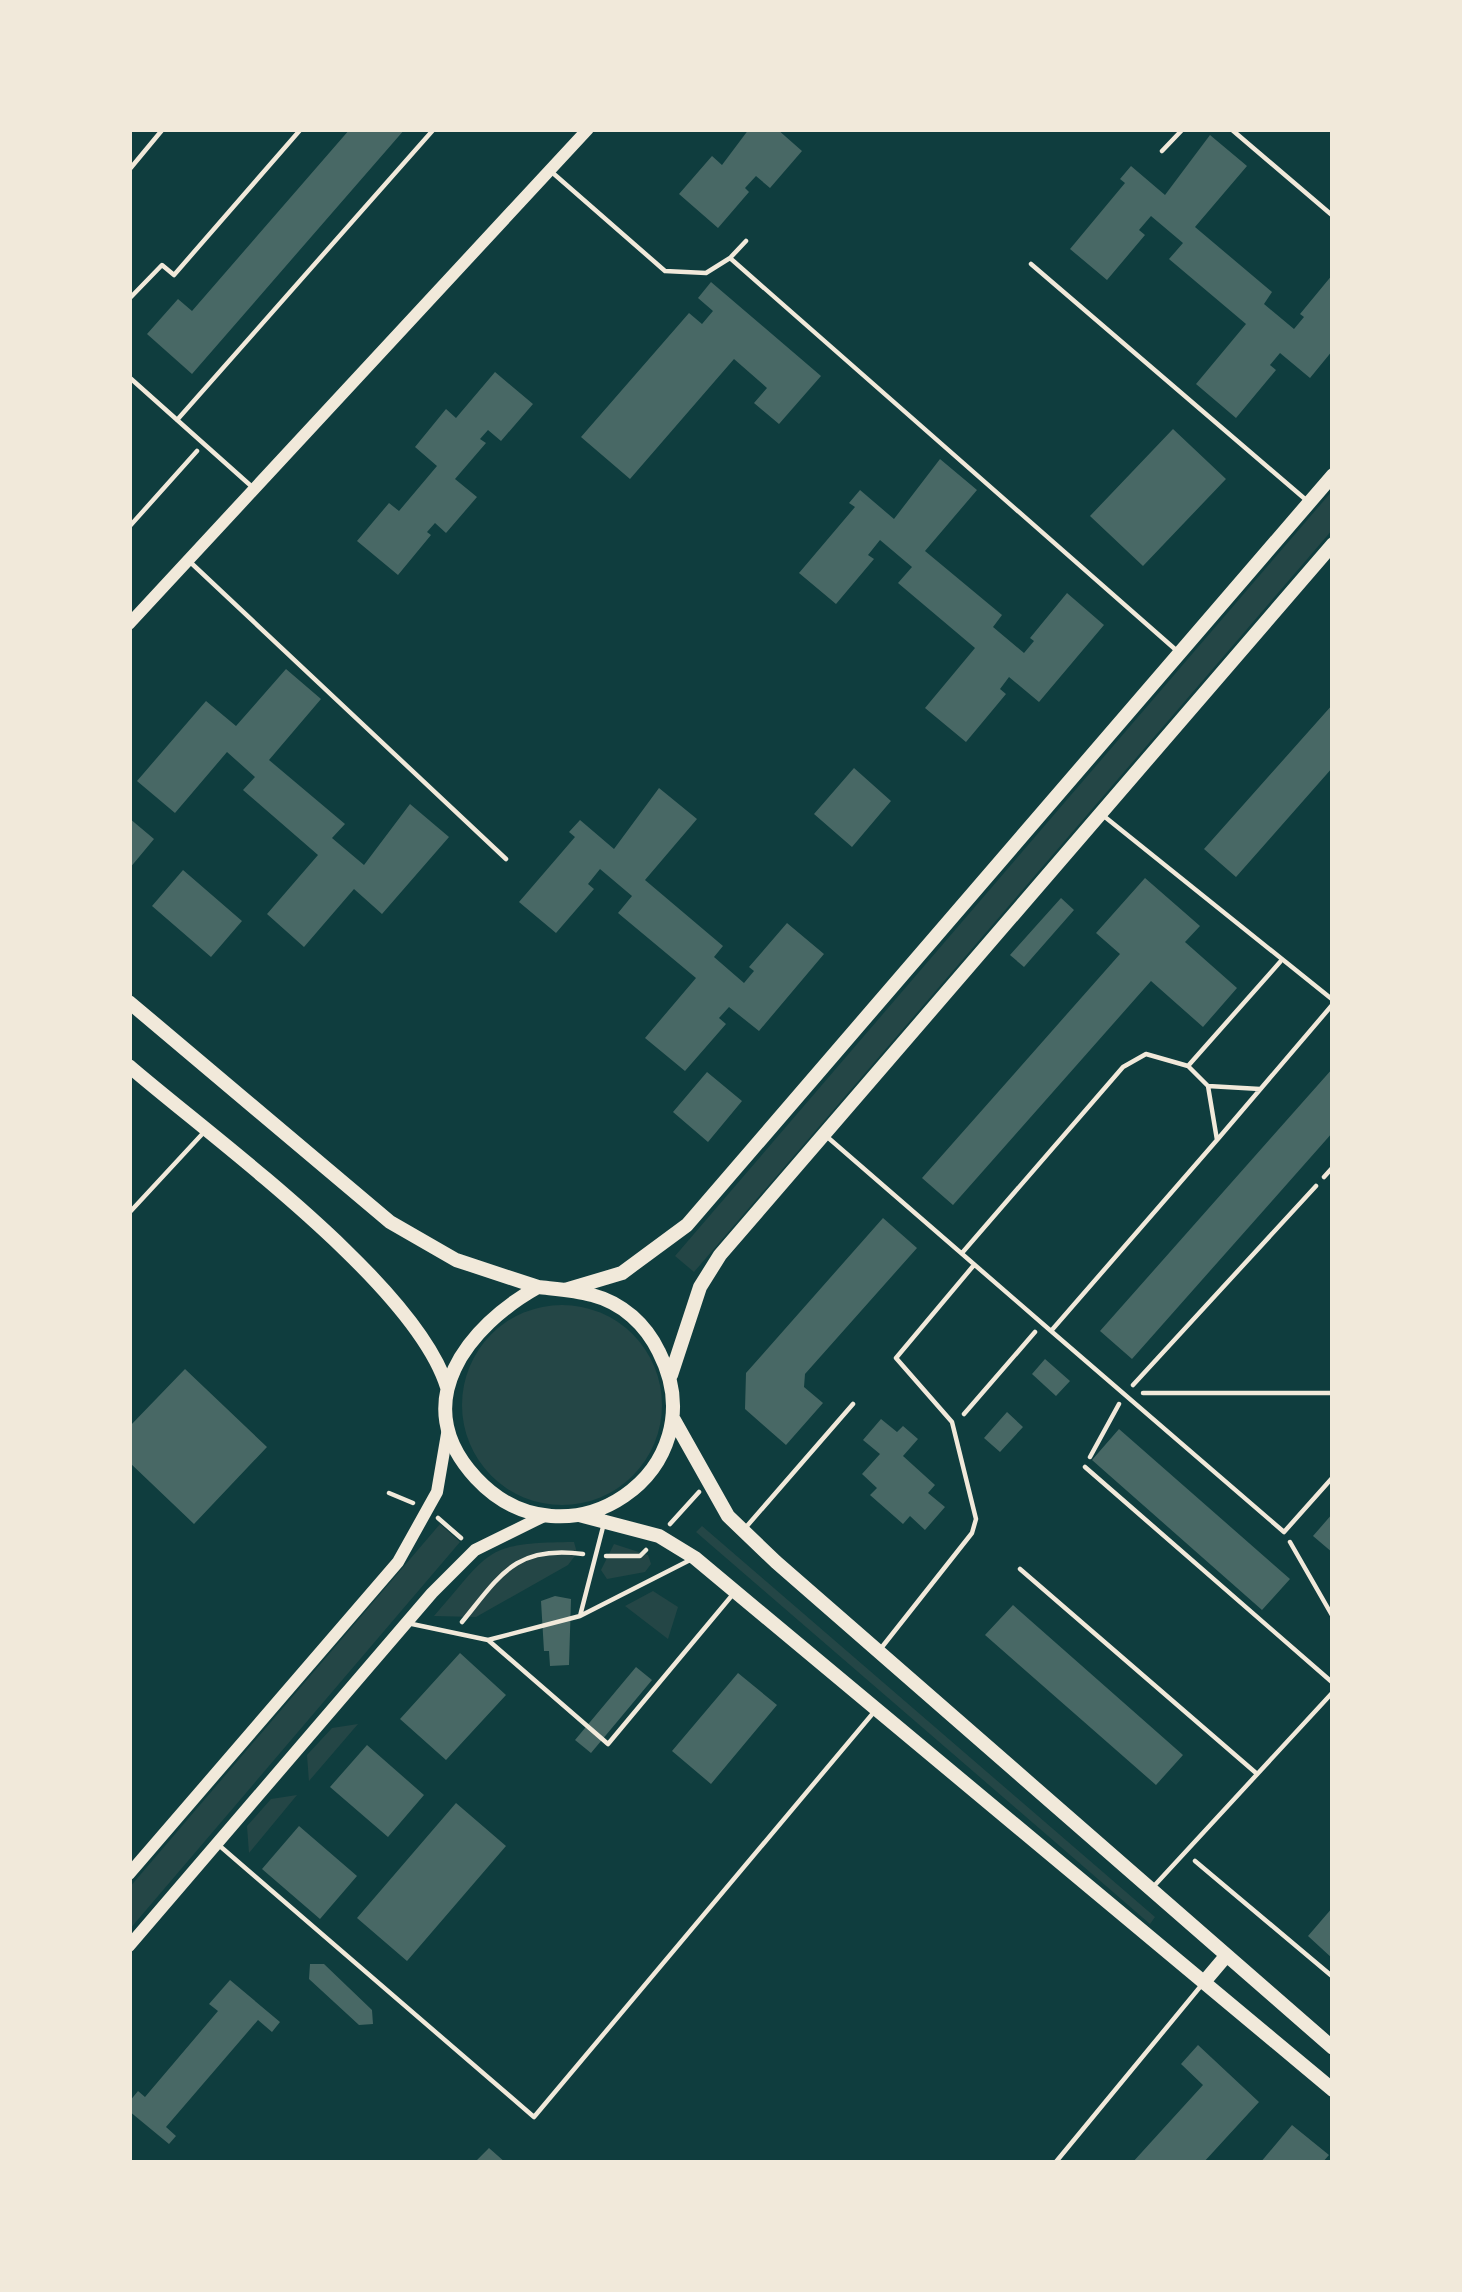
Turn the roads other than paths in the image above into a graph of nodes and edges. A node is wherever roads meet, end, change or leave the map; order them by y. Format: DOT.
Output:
graph roads {
  1 [pos="164,129"];
  2 [pos="301,129"];
  3 [pos="434,129"];
  4 [pos="588,129"];
  5 [pos="1183,129"];
  6 [pos="1232,129"];
  7 [pos="1162,151"];
  8 [pos="129,170"];
  9 [pos="550,170"];
  10 [pos="1333,215"];
  11 [pos="746,242"];
  12 [pos="730,258"];
  13 [pos="1031,264"];
  14 [pos="129,299"];
  15 [pos="129,377"];
  16 [pos="177,420"];
  17 [pos="1333,475"];
  18 [pos="254,489"];
  19 [pos="1309,503"];
  20 [pos="1333,544"];
  21 [pos="188,560"];
  22 [pos="129,624"];
  23 [pos="1180,653"];
  24 [pos="1101,814"];
  25 [pos="506,859"];
  26 [pos="1280,962"];
  27 [pos="129,1002"];
  28 [pos="1332,1002"];
  29 [pos="129,1066"];
  30 [pos="1188,1066"];
  31 [pos="1208,1086"];
  32 [pos="1260,1089"];
  33 [pos="205,1131"];
  34 [pos="824,1135"];
  35 [pos="1217,1140"];
  36 [pos="1333,1167"];
  37 [pos="1324,1177"];
  38 [pos="129,1213"];
  39 [pos="962,1253"];
  40 [pos="974,1265"];
  41 [pos="538,1287"];
  42 [pos="565,1290"];
  43 [pos="1051,1330"];
  44 [pos="671,1376"];
  45 [pos="448,1391"];
  46 [pos="853,1404"];
  47 [pos="449,1420"];
  48 [pos="674,1420"];
  49 [pos="1085,1467"];
  50 [pos="1333,1478"];
  51 [pos="579,1515"];
  52 [pos="544,1516"];
  53 [pos="604,1522"];
  54 [pos="743,1530"];
  55 [pos="695,1558"];
  56 [pos="1020,1570"];
  57 [pos="737,1590"];
  58 [pos="580,1616"];
  59 [pos="406,1624"];
  60 [pos="488,1640"];
  61 [pos="878,1652"];
  62 [pos="1333,1687"];
  63 [pos="877,1707"];
  64 [pos="1256,1773"];
  65 [pos="217,1844"];
  66 [pos="129,1874"];
  67 [pos="1150,1890"];
  68 [pos="129,1946"];
  69 [pos="1226,1956"];
  70 [pos="1204,1982"];
  71 [pos="1333,2048"];
  72 [pos="1333,2090"];
  73 [pos="1055,2163"];
  1 -- 8 [label="lane"];
  2 -- 14 [label="lane"];
  3 -- 16 [label="lane"];
  4 -- 9 [label="street"];
  5 -- 7 [label="lane"];
  6 -- 10 [label="lane"];
  9 -- 12 [label="lane"];
  9 -- 18 [label="street"];
  11 -- 12 [label="lane"];
  12 -- 23 [label="lane"];
  13 -- 19 [label="lane"];
  15 -- 16 [label="lane"];
  16 -- 18 [label="lane"];
  17 -- 19 [label="main road"];
  18 -- 21 [label="street"];
  19 -- 23 [label="main road"];
  20 -- 24 [label="main road"];
  21 -- 22 [label="street"];
  21 -- 25 [label="lane"];
  23 -- 42 [label="main road"];
  24 -- 26 [label="lane"];
  24 -- 34 [label="main road"];
  26 -- 28 [label="lane"];
  26 -- 30 [label="lane"];
  27 -- 41 [label="main road"];
  28 -- 32 [label="lane"];
  29 -- 33 [label="main road"];
  30 -- 31 [label="lane"];
  30 -- 39 [label="lane"];
  31 -- 32 [label="lane"];
  31 -- 35 [label="lane"];
  32 -- 35 [label="lane"];
  33 -- 38 [label="lane"];
  33 -- 45 [label="main road"];
  34 -- 39 [label="lane"];
  34 -- 44 [label="main road"];
  35 -- 43 [label="lane"];
  36 -- 37 [label="lane"];
  39 -- 40 [label="lane"];
  40 -- 43 [label="lane"];
  40 -- 61 [label="lane"];
  41 -- 42 [label="main road"];
  41 -- 45 [label="main road"];
  42 -- 44 [label="main road"];
  43 -- 50 [label="lane"];
  44 -- 48 [label="main road"];
  45 -- 47 [label="main road"];
  46 -- 54 [label="lane"];
  47 -- 52 [label="main road"];
  47 -- 66 [label="street"];
  48 -- 51 [label="main road"];
  48 -- 54 [label="main road"];
  49 -- 62 [label="lane"];
  51 -- 52 [label="main road"];
  51 -- 53 [label="main road"];
  52 -- 59 [label="street"];
  53 -- 55 [label="main road"];
  53 -- 58 [label="lane"];
  54 -- 61 [label="main road"];
  55 -- 57 [label="main road"];
  55 -- 58 [label="lane"];
  56 -- 64 [label="lane"];
  57 -- 60 [label="lane"];
  57 -- 63 [label="main road"];
  58 -- 60 [label="lane"];
  59 -- 60 [label="lane"];
  59 -- 65 [label="street"];
  61 -- 67 [label="main road"];
  62 -- 64 [label="lane"];
  63 -- 65 [label="lane"];
  63 -- 70 [label="main road"];
  64 -- 67 [label="lane"];
  65 -- 68 [label="street"];
  67 -- 69 [label="main road"];
  69 -- 70 [label="main road"];
  69 -- 71 [label="main road"];
  70 -- 72 [label="main road"];
  70 -- 73 [label="lane"];
}
